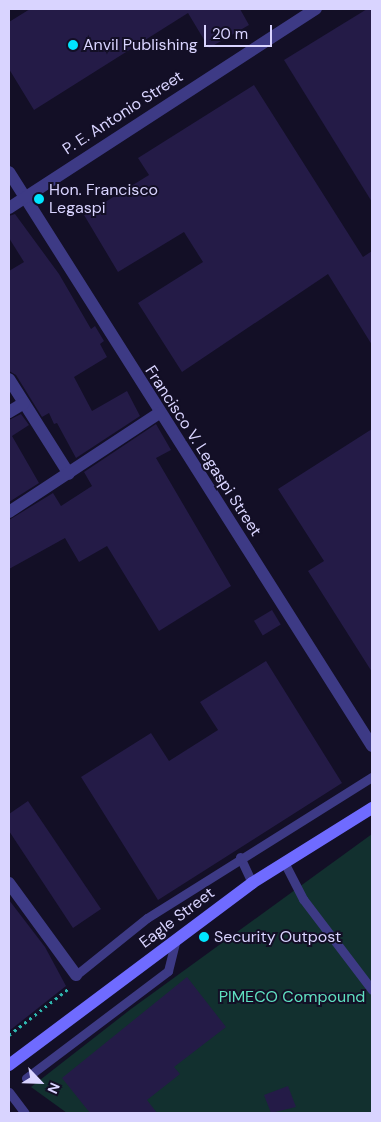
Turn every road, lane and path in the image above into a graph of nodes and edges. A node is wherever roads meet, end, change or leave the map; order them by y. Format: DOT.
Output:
graph roads {
  1 [pos="316,9"];
  2 [pos="9,172"];
  3 [pos="25,198"];
  4 [pos="9,208"];
  5 [pos="9,379"];
  6 [pos="24,403"];
  7 [pos="9,412"];
  8 [pos="159,413"];
  9 [pos="68,474"];
  10 [pos="9,512"];
  11 [pos="372,746"];
  12 [pos="372,777"];
  13 [pos="372,808"];
  14 [pos="240,857"];
  15 [pos="284,862"];
  16 [pos="9,883"];
  17 [pos="252,883"];
  18 [pos="176,939"];
  19 [pos="76,976"];
  20 [pos="372,990"];
  21 [pos="9,1035"];
  22 [pos="9,1065"];
  23 [pos="26,1078"];
  24 [pos="9,1092"];
  25 [pos="25,1113"];
  1 -- 3 [label="street, P. E. Antonio Street"];
  2 -- 3 [label="street, Francisco V. Legaspi Street"];
  3 -- 4 [label="street, P. E. Antonio Street"];
  3 -- 8 [label="street, Francisco V. Legaspi Street"];
  5 -- 6 [label="street"];
  6 -- 7 [label="street"];
  6 -- 9 [label="street"];
  8 -- 9 [label="street"];
  8 -- 11 [label="street, Francisco V. Legaspi Street"];
  9 -- 10 [label="street"];
  12 -- 14 [label="lane"];
  13 -- 15 [label="main road, Eagle Street"];
  14 -- 17 [label="lane"];
  14 -- 19 [label="lane"];
  15 -- 17 [label="main road, Eagle Street"];
  15 -- 20 [label="lane"];
  16 -- 19 [label="street"];
  17 -- 18 [label="main road, Eagle Street"];
  18 -- 22 [label="main road, Eagle Street"];
  18 -- 23 [label="lane"];
  19 -- 21 [label="path"];
  24 -- 25 [label="lane"];
}
